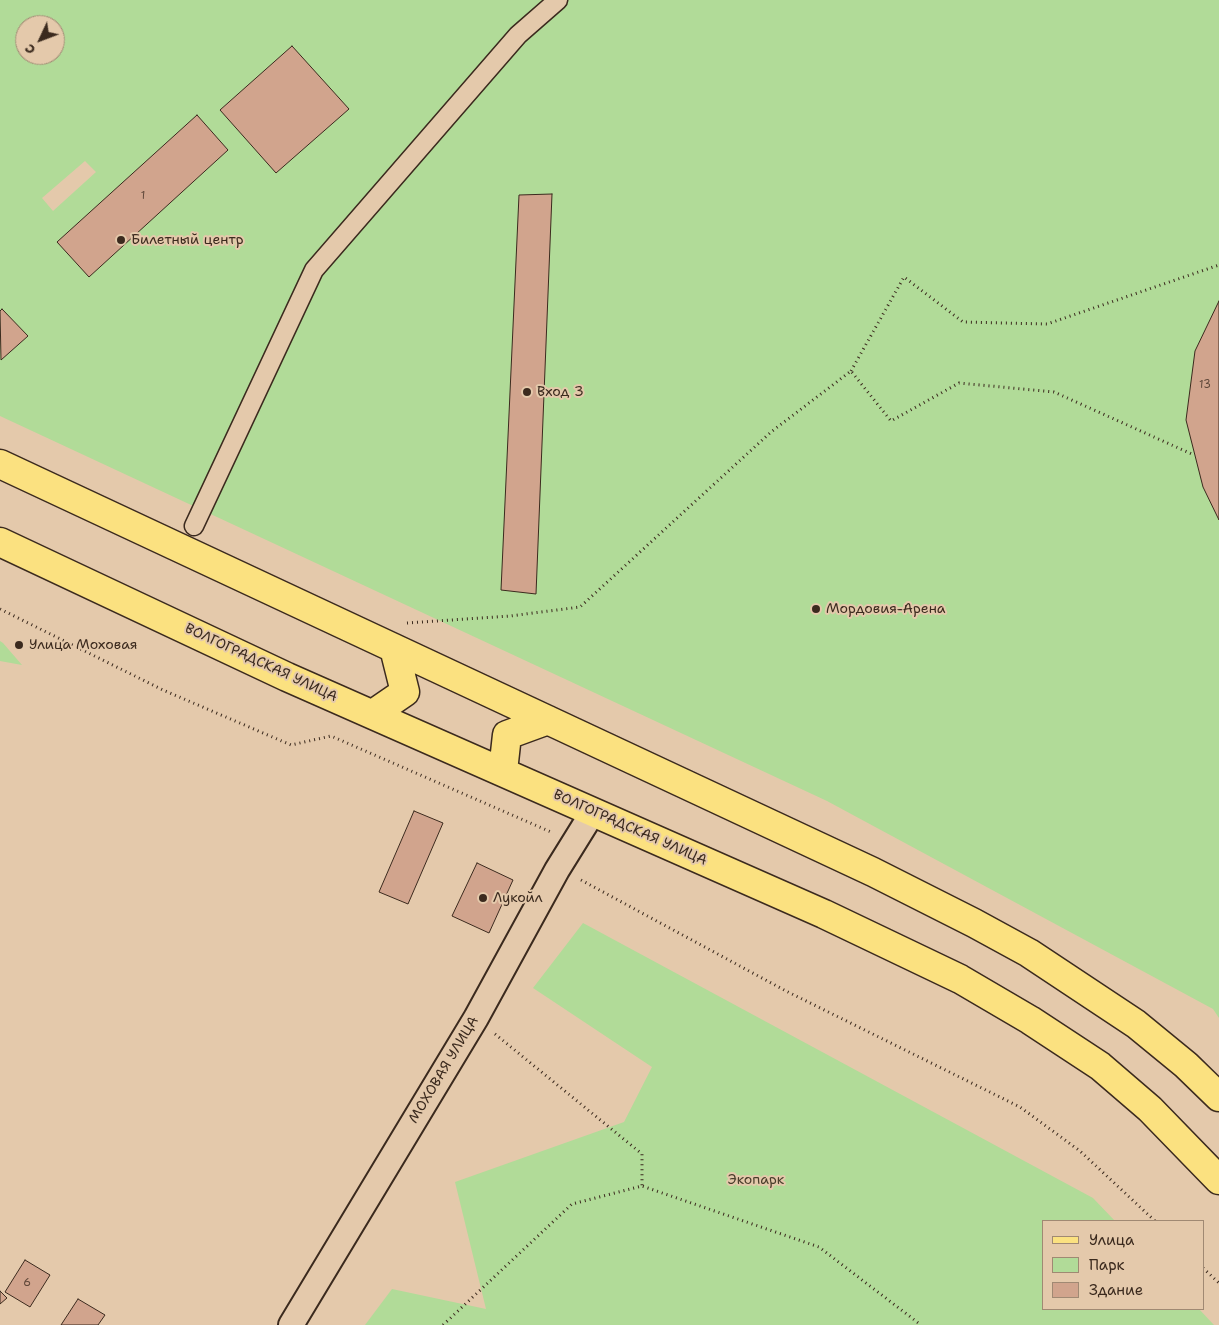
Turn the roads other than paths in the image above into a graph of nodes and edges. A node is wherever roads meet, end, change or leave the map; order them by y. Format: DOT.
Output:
graph roads {
  1 [pos="558,0"];
  2 [pos="0,464"];
  3 [pos="194,526"];
  4 [pos="0,542"];
  5 [pos="396,636"];
  6 [pos="373,714"];
  7 [pos="548,720"];
  8 [pos="503,772"];
  9 [pos="592,812"];
  10 [pos="1219,1097"];
  11 [pos="1219,1180"];
  12 [pos="291,1325"];
  1 -- 3 [label="street"];
  2 -- 5 [label="main road"];
  4 -- 6 [label="main road, ВОЛГОГРАДСКАЯ УЛИЦА"];
  5 -- 6 [label="main road"];
  5 -- 7 [label="main road"];
  6 -- 8 [label="main road, ВОЛГОГРАДСКАЯ УЛИЦА"];
  7 -- 8 [label="main road"];
  7 -- 10 [label="main road"];
  8 -- 9 [label="main road, ВОЛГОГРАДСКАЯ УЛИЦА"];
  9 -- 11 [label="main road, ВОЛГОГРАДСКАЯ УЛИЦА"];
  9 -- 12 [label="street, МОХОВАЯ УЛИЦА"];
}
